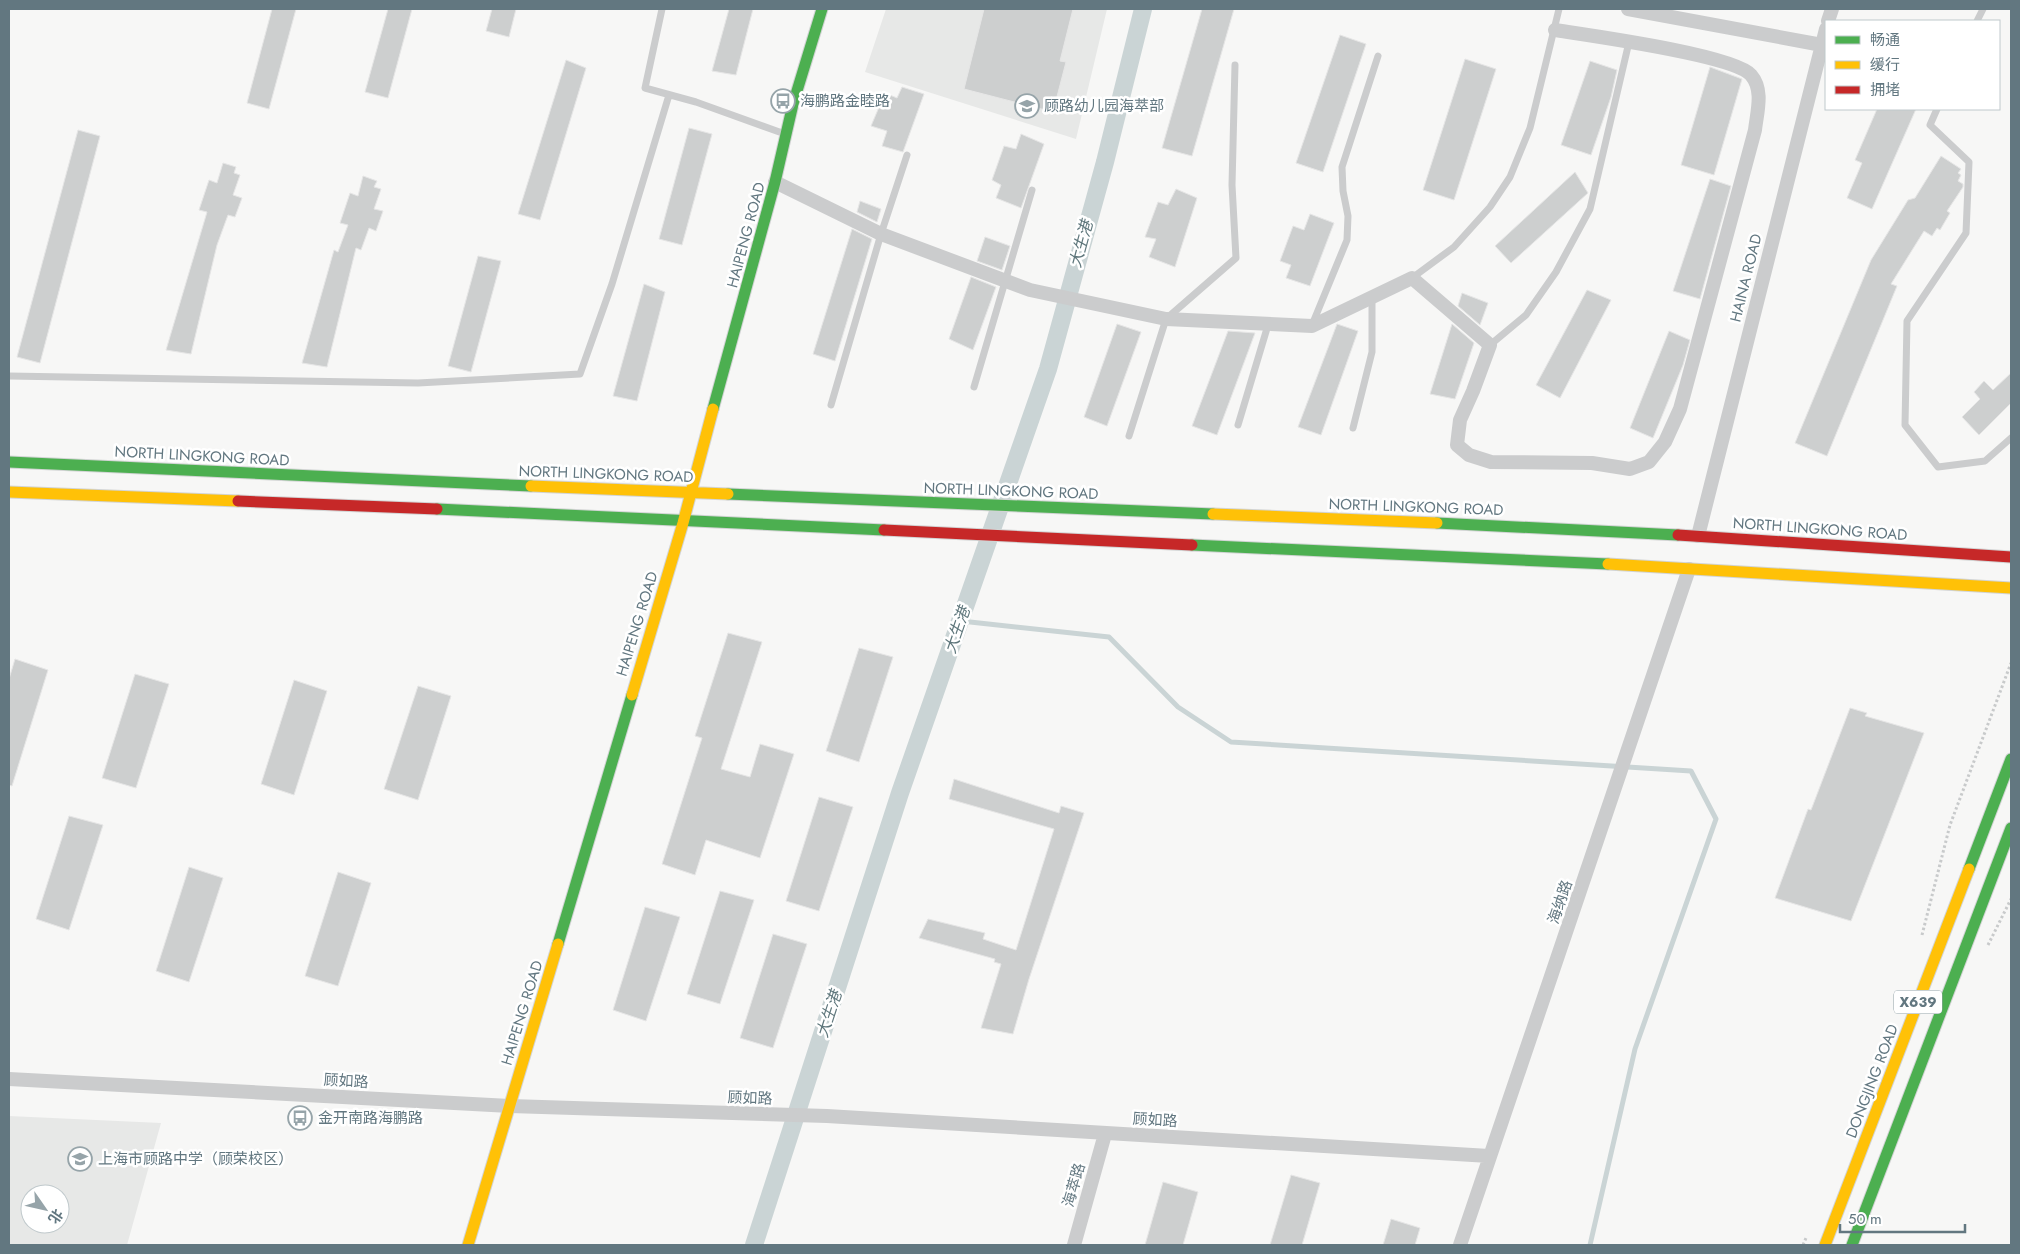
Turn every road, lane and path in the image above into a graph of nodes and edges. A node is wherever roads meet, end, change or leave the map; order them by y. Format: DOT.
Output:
graph roads {
  1 [pos="662,9"];
  2 [pos="822,9"];
  3 [pos="1559,9"];
  4 [pos="1628,9"];
  5 [pos="1555,30"];
  6 [pos="1825,33"];
  7 [pos="1629,42"];
  8 [pos="1822,45"];
  9 [pos="1378,56"];
  10 [pos="1235,65"];
  11 [pos="669,95"];
  12 [pos="1937,110"];
  13 [pos="787,134"];
  14 [pos="907,155"];
  15 [pos="776,182"];
  16 [pos="1032,190"];
  17 [pos="881,234"];
  18 [pos="1412,278"];
  19 [pos="1004,281"];
  20 [pos="1372,298"];
  21 [pos="1166,319"];
  22 [pos="1268,324"];
  23 [pos="1312,326"];
  24 [pos="1490,345"];
  25 [pos="9,376"];
  26 [pos="974,387"];
  27 [pos="831,405"];
  28 [pos="1238,425"];
  29 [pos="1353,428"];
  30 [pos="1129,436"];
  31 [pos="2011,438"];
  32 [pos="9,462"];
  33 [pos="9,492"];
  34 [pos="690,492"];
  35 [pos="683,522"];
  36 [pos="1698,536"];
  37 [pos="2011,557"];
  38 [pos="1689,569"];
  39 [pos="2011,588"];
  40 [pos="2011,663"];
  41 [pos="2011,759"];
  42 [pos="2011,828"];
  43 [pos="1922,937"];
  44 [pos="9,1079"];
  45 [pos="510,1106"];
  46 [pos="1105,1134"];
  47 [pos="1490,1156"];
  48 [pos="1807,1236"];
  49 [pos="468,1245"];
  50 [pos="1074,1245"];
  51 [pos="1460,1245"];
  52 [pos="1804,1245"];
  53 [pos="1825,1245"];
  54 [pos="1852,1245"];
  1 -- 11 [label="lane"];
  2 -- 13 [label="main road, HAIPENG ROAD"];
  3 -- 5 [label="lane"];
  4 -- 8 [label="street"];
  5 -- 7 [label="street"];
  5 -- 18 [label="lane"];
  6 -- 8 [label="street, HAINA ROAD"];
  7 -- 24 [label="lane"];
  7 -- 24 [label="street"];
  8 -- 36 [label="street, HAINA ROAD"];
  9 -- 23 [label="lane"];
  10 -- 21 [label="lane"];
  11 -- 13 [label="lane"];
  11 -- 25 [label="lane"];
  12 -- 31 [label="lane"];
  13 -- 15 [label="main road, HAIPENG ROAD"];
  14 -- 17 [label="lane"];
  15 -- 17 [label="street"];
  15 -- 34 [label="main road, HAIPENG ROAD"];
  16 -- 19 [label="lane"];
  17 -- 19 [label="street"];
  17 -- 27 [label="lane"];
  18 -- 20 [label="street"];
  18 -- 24 [label="street"];
  19 -- 21 [label="street"];
  19 -- 26 [label="lane"];
  20 -- 23 [label="street"];
  20 -- 29 [label="lane"];
  21 -- 22 [label="street"];
  21 -- 30 [label="lane"];
  22 -- 23 [label="street"];
  22 -- 28 [label="lane"];
  32 -- 34 [label="main road, NORTH LINGKONG ROAD"];
  33 -- 35 [label="main road"];
  34 -- 35 [label="main road, HAIPENG ROAD"];
  34 -- 36 [label="main road, NORTH LINGKONG ROAD"];
  35 -- 38 [label="main road"];
  35 -- 45 [label="main road, HAIPENG ROAD"];
  36 -- 37 [label="main road, NORTH LINGKONG ROAD"];
  38 -- 39 [label="main road"];
  38 -- 47 [label="street, 海纳路"];
  40 -- 43 [label="path"];
  41 -- 53 [label="main road, DONGJING ROAD / X639"];
  42 -- 54 [label="main road, X639"];
  44 -- 45 [label="street, 顾如路"];
  45 -- 46 [label="street, 顾如路"];
  45 -- 49 [label="main road, HAIPENG ROAD"];
  46 -- 47 [label="street, 顾如路"];
  46 -- 50 [label="street, 海萃路"];
  47 -- 51 [label="street, 海纳路"];
  48 -- 52 [label="path"];
}
